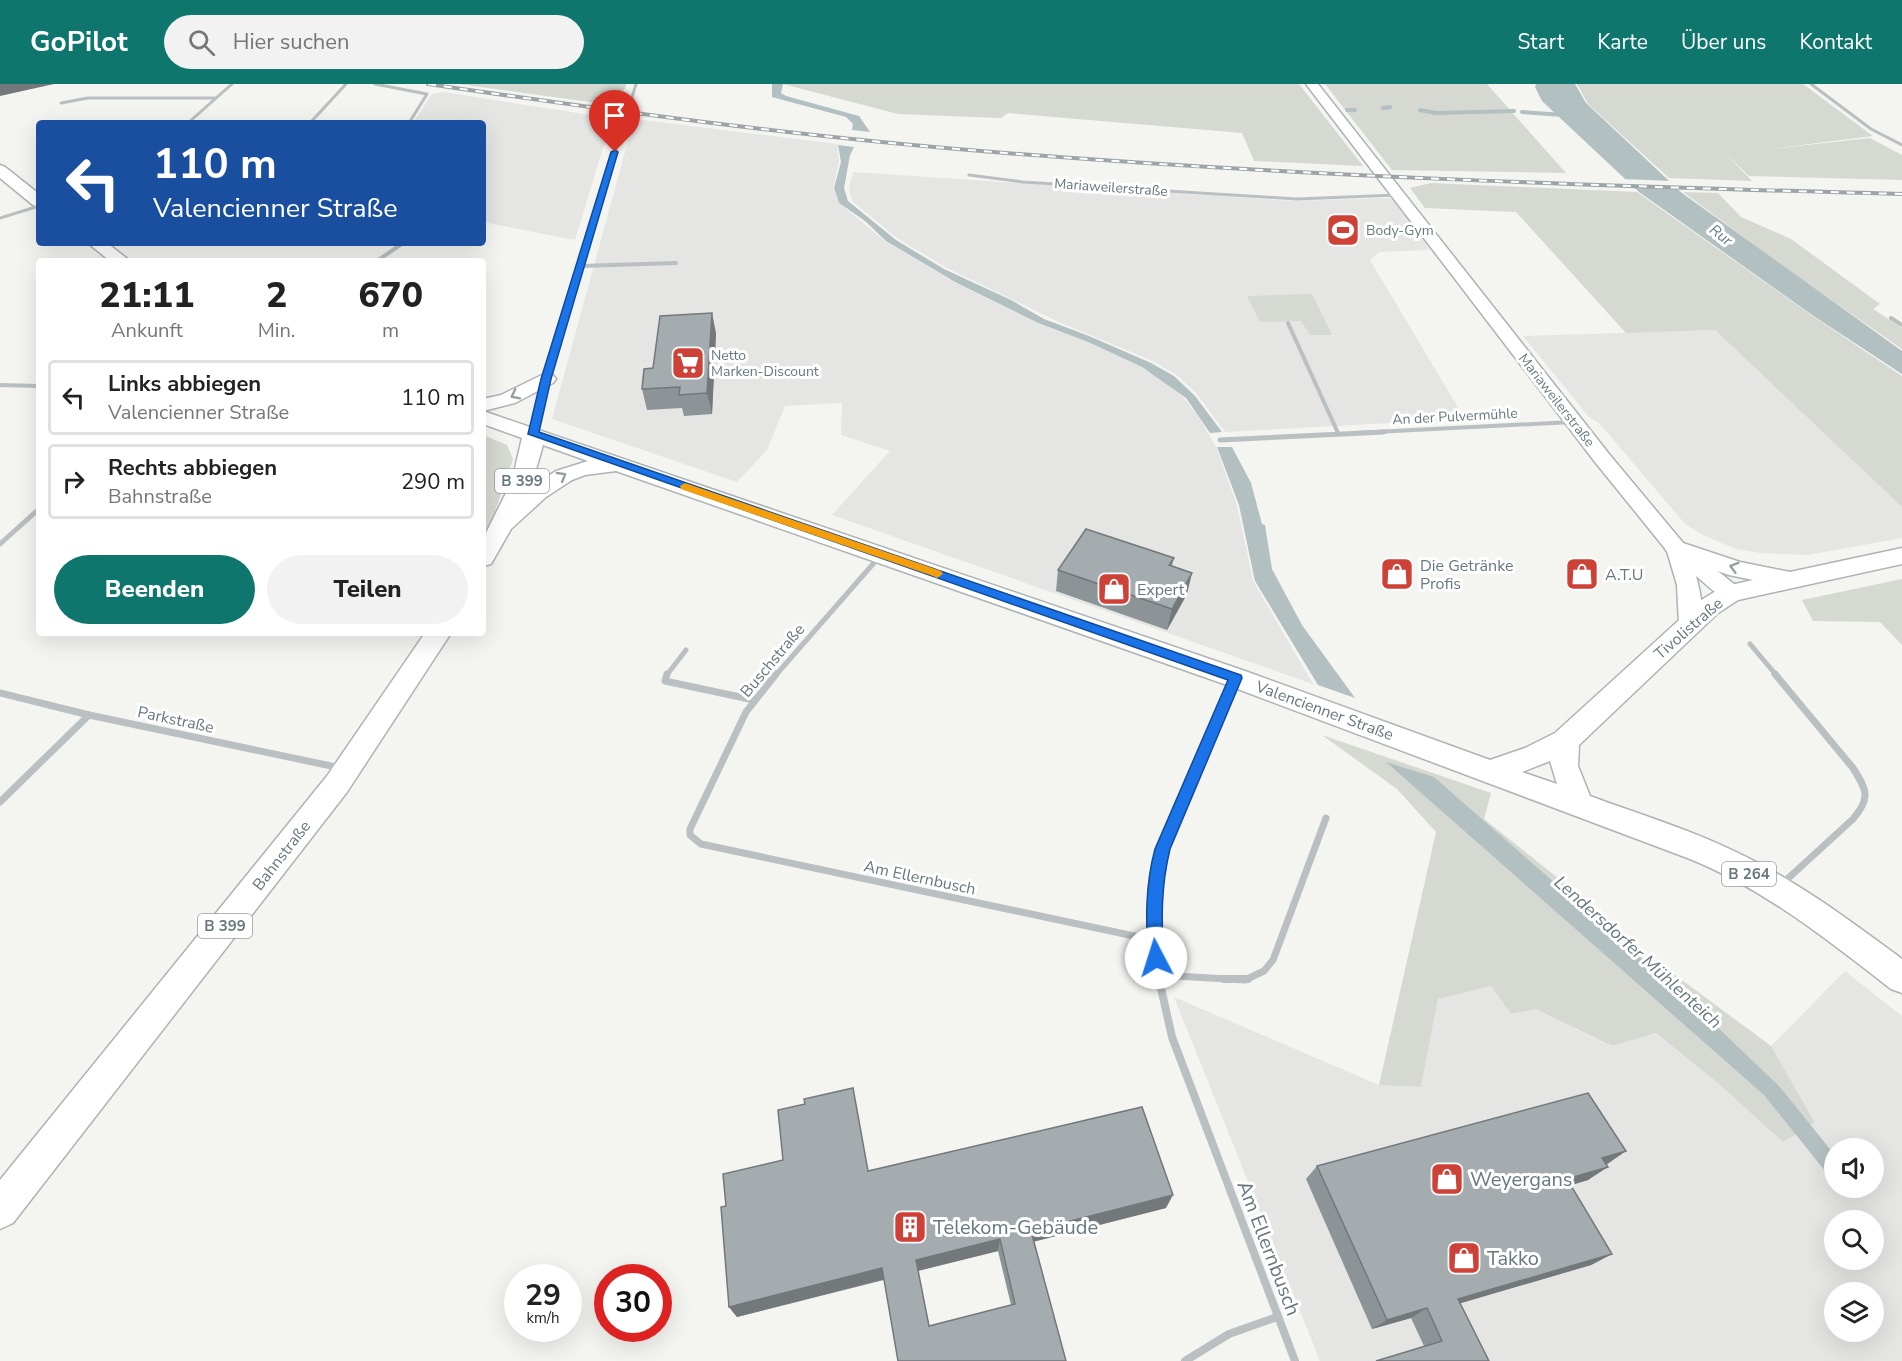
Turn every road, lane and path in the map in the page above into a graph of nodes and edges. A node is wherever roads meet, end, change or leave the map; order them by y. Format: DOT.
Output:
graph roads {
  1 [pos="232,84"];
  2 [pos="346,84"];
  3 [pos="375,84"];
  4 [pos="636,84"];
  5 [pos="1311,84"];
  6 [pos="1811,84"];
  7 [pos="216,98"];
  8 [pos="61,103"];
  9 [pos="191,120"];
  10 [pos="313,120"];
  11 [pos="411,120"];
  12 [pos="1902,145"];
  13 [pos="0,170"];
  14 [pos="969,175"];
  15 [pos="1397,195"];
  16 [pos="36,201"];
  17 [pos="36,205"];
  18 [pos="0,218"];
  19 [pos="100,246"];
  20 [pos="399,246"];
  21 [pos="117,258"];
  22 [pos="381,258"];
  23 [pos="676,263"];
  24 [pos="580,266"];
  25 [pos="1891,318"];
  26 [pos="1288,323"];
  27 [pos="1902,325"];
  28 [pos="546,379"];
  29 [pos="0,385"];
  30 [pos="36,386"];
  31 [pos="486,404"];
  32 [pos="486,418"];
  33 [pos="1574,422"];
  34 [pos="533,434"];
  35 [pos="1338,434"];
  36 [pos="1220,440"];
  37 [pos="625,466"];
  38 [pos="36,512"];
  39 [pos="501,526"];
  40 [pos="0,544"];
  41 [pos="1677,549"];
  42 [pos="486,553"];
  43 [pos="881,554"];
  44 [pos="1902,556"];
  45 [pos="1791,579"];
  46 [pos="1731,593"];
  47 [pos="1690,624"];
  48 [pos="436,636"];
  49 [pos="1750,645"];
  50 [pos="686,650"];
  51 [pos="1236,678"];
  52 [pos="0,693"];
  53 [pos="754,700"];
  54 [pos="89,715"];
  55 [pos="1565,741"];
  56 [pos="347,770"];
  57 [pos="1492,771"];
  58 [pos="0,802"];
  59 [pos="1578,803"];
  60 [pos="1326,818"];
  61 [pos="690,829"];
  62 [pos="1776,889"];
  63 [pos="1153,940"];
  64 [pos="1158,975"];
  65 [pos="1902,978"];
  66 [pos="0,1210"];
  67 [pos="1277,1317"];
  68 [pos="1185,1361"];
  69 [pos="1295,1361"];
  1 -- 7 [label="street"];
  2 -- 10 [label="street"];
  3 -- 11 [label="street"];
  4 -- 24 [label="street"];
  5 -- 15 [label="main road, Mariaweilerstraße"];
  6 -- 12 [label="street"];
  7 -- 8 [label="street"];
  7 -- 9 [label="street"];
  13 -- 16 [label="main road"];
  14 -- 15 [label="street, Mariaweilerstraße"];
  15 -- 33 [label="main road, Mariaweilerstraße"];
  17 -- 18 [label="street"];
  19 -- 21 [label="main road"];
  20 -- 22 [label="street"];
  23 -- 24 [label="street"];
  24 -- 28 [label="street"];
  25 -- 27 [label="street"];
  26 -- 35 [label="street"];
  28 -- 31 [label="main road, one-way"];
  28 -- 34 [label="street"];
  29 -- 30 [label="street"];
  32 -- 34 [label="main road, Valencienner Straße / B 264"];
  33 -- 35 [label="street, An der Pulvermühle"];
  33 -- 41 [label="main road, Mariaweilerstraße"];
  34 -- 37 [label="main road, Valencienner Straße / B 264"];
  34 -- 39 [label="main road, B 399"];
  35 -- 36 [label="street, An der Pulvermühle"];
  39 -- 37 [label="main road, one-way"];
  37 -- 43 [label="main road, Valencienner Straße / B 264"];
  38 -- 40 [label="street"];
  39 -- 42 [label="main road, B 399"];
  45 -- 41 [label="main road, one-way"];
  41 -- 46 [label="main road, Mariaweilerstraße"];
  41 -- 47 [label="main road"];
  43 -- 51 [label="main road, Valencienner Straße / B 264"];
  43 -- 53 [label="street, Buschstraße"];
  44 -- 45 [label="main road, Tivolistraße"];
  45 -- 46 [label="main road, Tivolistraße"];
  46 -- 47 [label="main road, Tivolistraße"];
  47 -- 55 [label="main road, Tivolistraße"];
  48 -- 56 [label="main road, Bahnstraße / B 399"];
  49 -- 62 [label="street"];
  50 -- 53 [label="street"];
  51 -- 57 [label="main road, Valencienner Straße / B 264"];
  51 -- 63 [label="street, Am Ellernbusch"];
  52 -- 54 [label="street, Parkstraße"];
  53 -- 61 [label="street, Buschstraße"];
  54 -- 56 [label="street, Parkstraße"];
  54 -- 58 [label="street"];
  55 -- 57 [label="main road, Tivolistraße"];
  55 -- 59 [label="main road"];
  56 -- 66 [label="main road, Bahnstraße / B 399"];
  57 -- 59 [label="main road, Valencienner Straße / B 264"];
  59 -- 62 [label="main road, Valencienner Straße / B 264"];
  60 -- 64 [label="street"];
  61 -- 63 [label="street, Am Ellernbusch"];
  62 -- 65 [label="main road, Valencienner Straße / B 264"];
  63 -- 64 [label="street, Am Ellernbusch"];
  64 -- 67 [label="street, Am Ellernbusch"];
  67 -- 68 [label="street"];
  67 -- 69 [label="street, Am Ellernbusch"];
}
